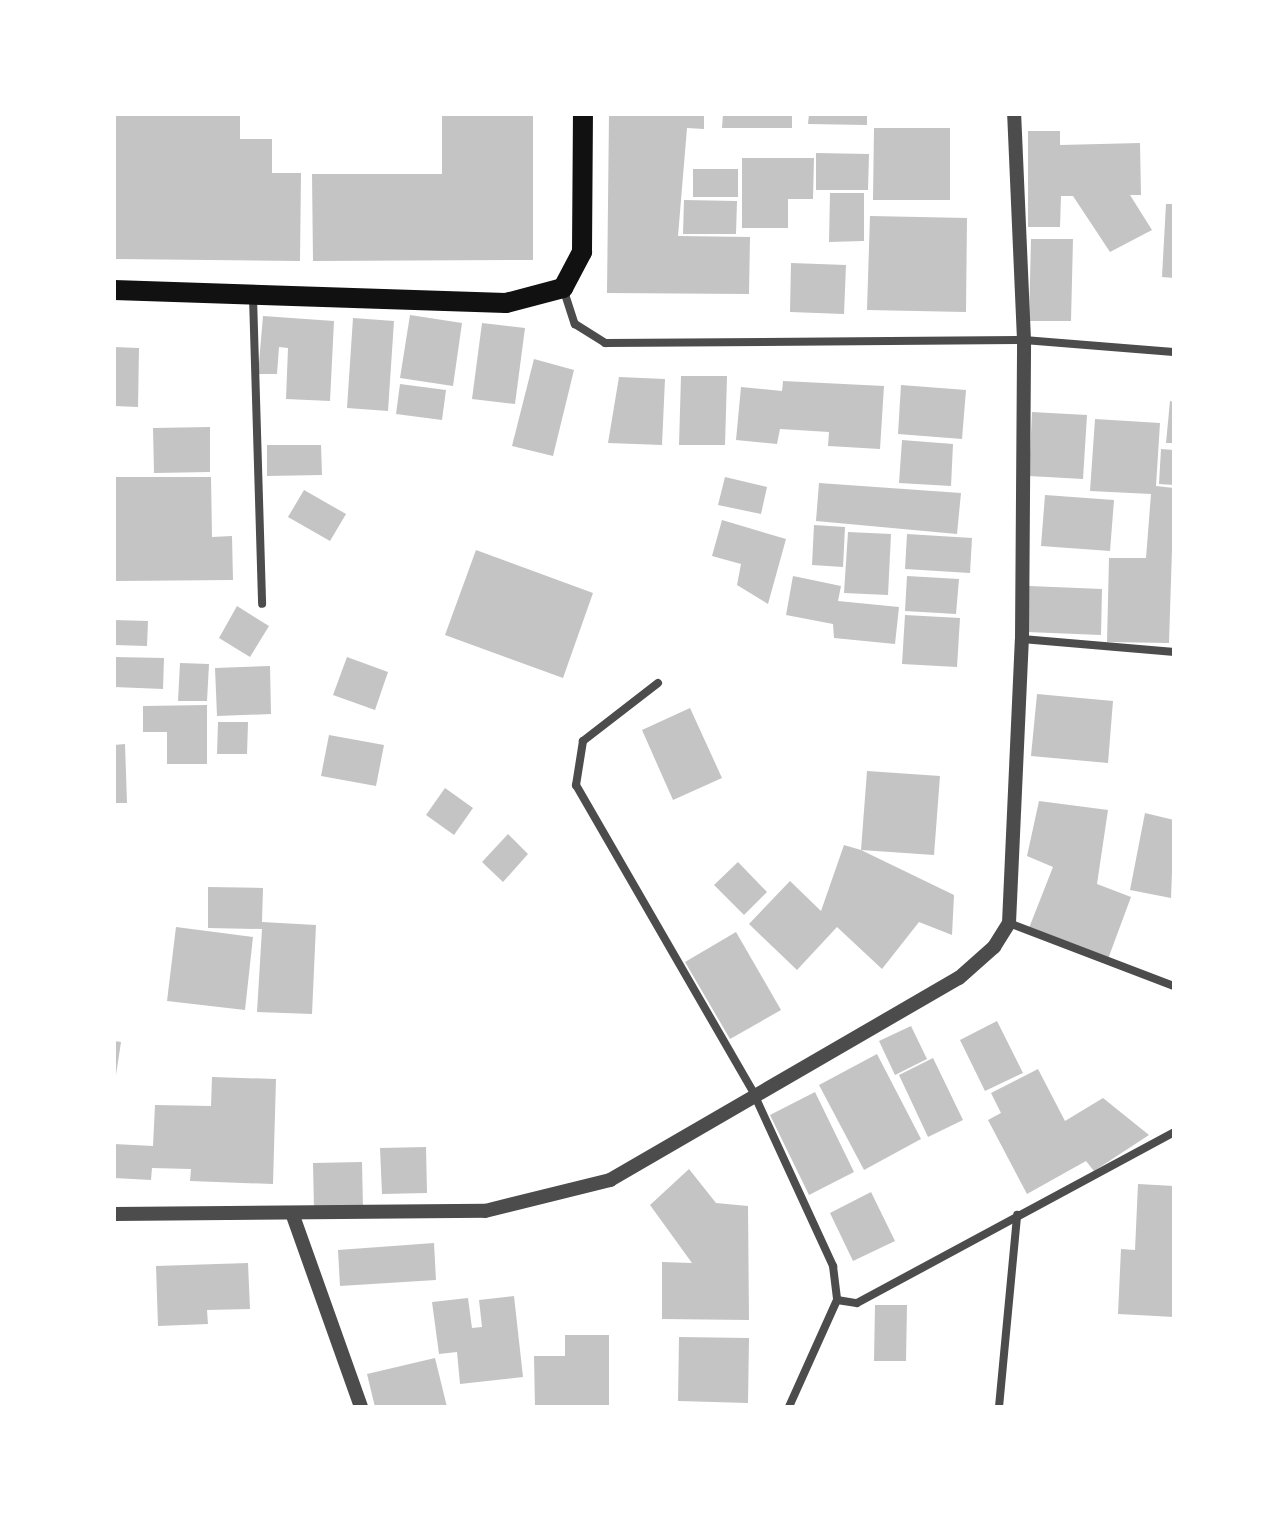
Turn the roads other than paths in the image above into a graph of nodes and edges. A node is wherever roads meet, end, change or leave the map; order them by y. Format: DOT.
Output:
graph roads {
  1 [pos="583,114"];
  2 [pos="1014,114"];
  3 [pos="563,288"];
  4 [pos="114,290"];
  5 [pos="253,293"];
  6 [pos="1024,340"];
  7 [pos="1174,352"];
  8 [pos="262,604"];
  9 [pos="1022,639"];
  10 [pos="1174,652"];
  11 [pos="658,683"];
  12 [pos="1009,923"];
  13 [pos="1174,986"];
  14 [pos="753,1092"];
  15 [pos="1174,1132"];
  16 [pos="292,1213"];
  17 [pos="114,1214"];
  18 [pos="1017,1215"];
  19 [pos="837,1300"];
  20 [pos="361,1407"];
  21 [pos="789,1407"];
  22 [pos="999,1407"];
  1 -- 3 [label="main road"];
  2 -- 6 [label="street"];
  3 -- 5 [label="main road"];
  3 -- 6 [label="street"];
  4 -- 5 [label="main road"];
  5 -- 8 [label="street"];
  6 -- 7 [label="street"];
  6 -- 9 [label="street"];
  9 -- 10 [label="street"];
  9 -- 12 [label="street"];
  11 -- 14 [label="street"];
  12 -- 13 [label="street"];
  12 -- 14 [label="street"];
  14 -- 16 [label="street"];
  14 -- 19 [label="street"];
  15 -- 18 [label="street"];
  16 -- 17 [label="street"];
  16 -- 20 [label="street"];
  18 -- 19 [label="street"];
  18 -- 22 [label="street"];
  19 -- 21 [label="street"];
}
